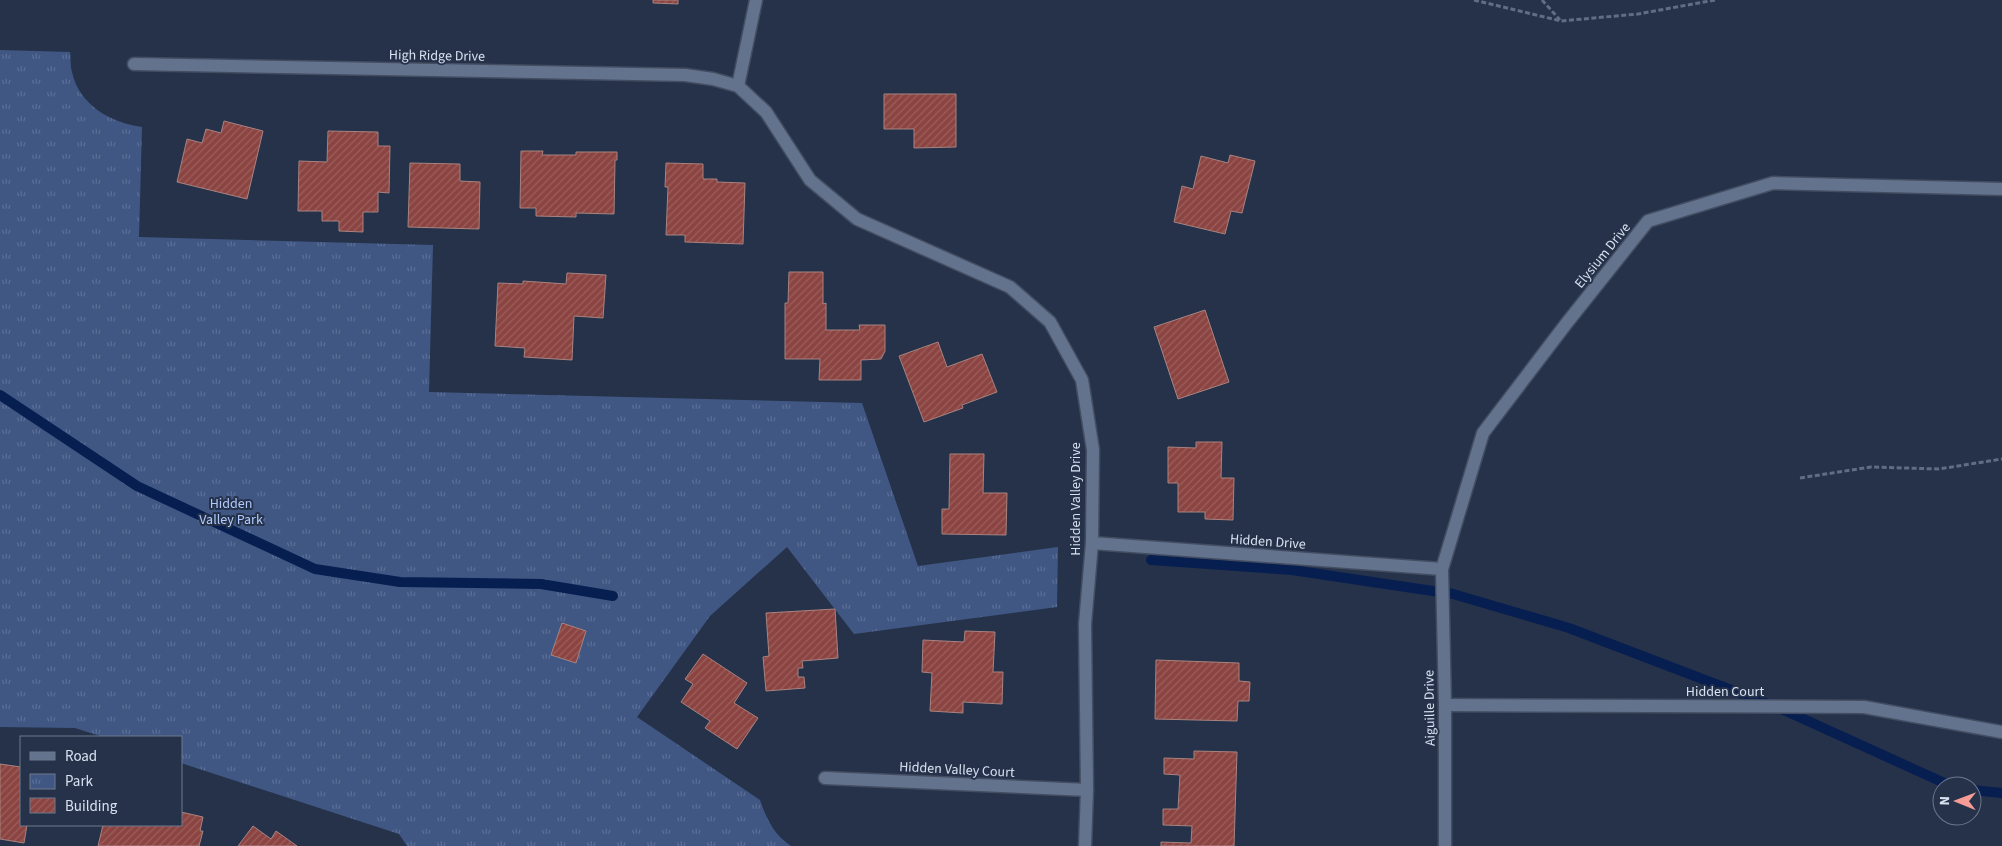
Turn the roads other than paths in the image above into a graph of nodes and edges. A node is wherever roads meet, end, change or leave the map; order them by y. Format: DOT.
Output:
graph roads {
  1 [pos="756,0"];
  2 [pos="134,64"];
  3 [pos="738,86"];
  4 [pos="2002,189"];
  5 [pos="1092,543"];
  6 [pos="1442,569"];
  7 [pos="1445,705"];
  8 [pos="2002,732"];
  9 [pos="825,778"];
  10 [pos="1087,790"];
  11 [pos="1085,846"];
  12 [pos="1445,846"];
  1 -- 3 [label="street"];
  2 -- 3 [label="street, High Ridge Drive"];
  3 -- 5 [label="street, Hidden Valley Drive"];
  4 -- 6 [label="street, Elysium Drive"];
  5 -- 6 [label="street, Hidden Drive"];
  5 -- 10 [label="street, Hidden Valley Drive"];
  6 -- 7 [label="street, Aiguille Drive"];
  7 -- 8 [label="street, Hidden Court"];
  7 -- 12 [label="street, Aiguille Drive"];
  9 -- 10 [label="street, Hidden Valley Court"];
  10 -- 11 [label="street, Hidden Valley Drive"];
}
